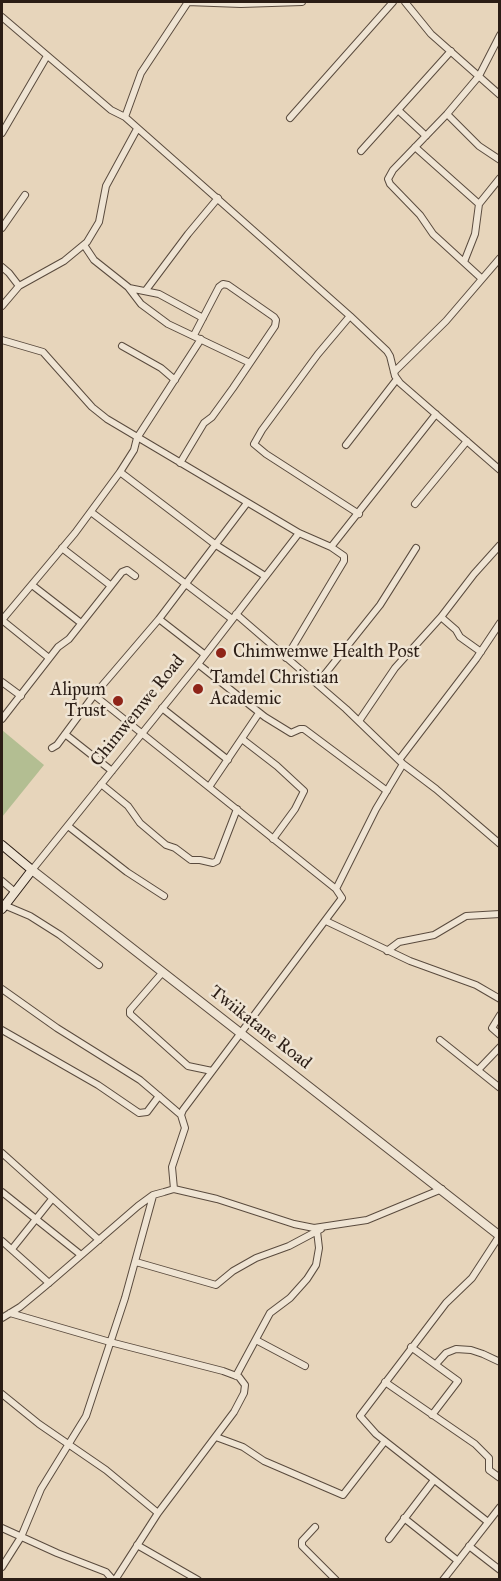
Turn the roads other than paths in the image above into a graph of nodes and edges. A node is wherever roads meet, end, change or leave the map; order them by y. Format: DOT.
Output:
graph roads {
  1 [pos="188,2"];
  2 [pos="302,2"];
  3 [pos="393,2"];
  4 [pos="405,2"];
  5 [pos="2,17"];
  6 [pos="500,35"];
  7 [pos="451,51"];
  8 [pos="47,56"];
  9 [pos="479,76"];
  10 [pos="500,95"];
  11 [pos="398,110"];
  12 [pos="447,114"];
  13 [pos="124,117"];
  14 [pos="290,118"];
  15 [pos="137,129"];
  16 [pos="2,133"];
  17 [pos="426,136"];
  18 [pos="415,147"];
  19 [pos="361,151"];
  20 [pos="500,160"];
  21 [pos="500,178"];
  22 [pos="25,195"];
  23 [pos="218,198"];
  24 [pos="478,204"];
  25 [pos="2,228"];
  26 [pos="84,245"];
  27 [pos="500,258"];
  28 [pos="464,262"];
  29 [pos="2,267"];
  30 [pos="481,278"];
  31 [pos="19,286"];
  32 [pos="128,287"];
  33 [pos="146,290"];
  34 [pos="2,306"];
  35 [pos="350,316"];
  36 [pos="203,318"];
  37 [pos="197,337"];
  38 [pos="2,340"];
  39 [pos="122,346"];
  40 [pos="250,363"];
  41 [pos="395,376"];
  42 [pos="175,380"];
  43 [pos="436,414"];
  44 [pos="137,438"];
  45 [pos="467,441"];
  46 [pos="346,445"];
  47 [pos="180,463"];
  48 [pos="500,470"];
  49 [pos="120,472"];
  50 [pos="247,502"];
  51 [pos="415,504"];
  52 [pos="91,512"];
  53 [pos="359,514"];
  54 [pos="299,533"];
  55 [pos="216,545"];
  56 [pos="500,545"];
  57 [pos="331,547"];
  58 [pos="62,548"];
  59 [pos="416,548"];
  60 [pos="135,576"];
  61 [pos="265,576"];
  62 [pos="32,585"];
  63 [pos="110,585"];
  64 [pos="186,585"];
  65 [pos="234,617"];
  66 [pos="441,617"];
  67 [pos="159,619"];
  68 [pos="81,623"];
  69 [pos="500,623"];
  70 [pos="481,652"];
  71 [pos="204,654"];
  72 [pos="49,658"];
  73 [pos="286,658"];
  74 [pos="198,664"];
  75 [pos="2,682"];
  76 [pos="317,684"];
  77 [pos="94,694"];
  78 [pos="21,696"];
  79 [pos="162,708"];
  80 [pos="259,713"];
  81 [pos="2,719"];
  82 [pos="359,721"];
  83 [pos="142,733"];
  84 [pos="64,734"];
  85 [pos="242,739"];
  86 [pos="52,748"];
  87 [pos="228,760"];
  88 [pos="401,762"];
  89 [pos="112,771"];
  90 [pos="101,784"];
  91 [pos="209,787"];
  92 [pos="387,791"];
  93 [pos="237,809"];
  94 [pos="68,826"];
  95 [pos="273,838"];
  96 [pos="498,840"];
  97 [pos="2,845"];
  98 [pos="32,870"];
  99 [pos="2,881"];
  100 [pos="336,889"];
  101 [pos="15,892"];
  102 [pos="164,896"];
  103 [pos="3,907"];
  104 [pos="500,914"];
  105 [pos="326,921"];
  106 [pos="387,951"];
  107 [pos="99,965"];
  108 [pos="162,973"];
  109 [pos="2,989"];
  110 [pos="500,999"];
  111 [pos="500,1015"];
  112 [pos="2,1030"];
  113 [pos="241,1034"];
  114 [pos="500,1035"];
  115 [pos="440,1040"];
  116 [pos="500,1047"];
  117 [pos="478,1070"];
  118 [pos="212,1071"];
  119 [pos="500,1088"];
  120 [pos="159,1096"];
  121 [pos="181,1115"];
  122 [pos="2,1154"];
  123 [pos="174,1189"];
  124 [pos="442,1189"];
  125 [pos="2,1192"];
  126 [pos="153,1196"];
  127 [pos="52,1199"];
  128 [pos="35,1219"];
  129 [pos="324,1227"];
  130 [pos="317,1231"];
  131 [pos="499,1236"];
  132 [pos="99,1240"];
  133 [pos="2,1241"];
  134 [pos="12,1249"];
  135 [pos="81,1255"];
  136 [pos="136,1262"];
  137 [pos="49,1283"];
  138 [pos="10,1313"];
  139 [pos="2,1318"];
  140 [pos="256,1340"];
  141 [pos="110,1342"];
  142 [pos="411,1347"];
  143 [pos="499,1360"];
  144 [pos="436,1364"];
  145 [pos="304,1366"];
  146 [pos="236,1376"];
  147 [pos="385,1382"];
  148 [pos="2,1394"];
  149 [pos="432,1415"];
  150 [pos="216,1437"];
  151 [pos="385,1441"];
  152 [pos="68,1446"];
  153 [pos="500,1478"];
  154 [pos="434,1480"];
  155 [pos="500,1507"];
  156 [pos="158,1513"];
  157 [pos="404,1518"];
  158 [pos="488,1522"];
  159 [pos="315,1527"];
  160 [pos="2,1528"];
  161 [pos="21,1538"];
  162 [pos="388,1539"];
  163 [pos="137,1545"];
  164 [pos="469,1546"];
  165 [pos="458,1561"];
  166 [pos="2,1567"];
  167 [pos="500,1570"];
  168 [pos="114,1580"];
  169 [pos="198,1580"];
  170 [pos="336,1580"];
  171 [pos="443,1580"];
  1 -- 2 [label="street"];
  1 -- 13 [label="street"];
  3 -- 14 [label="street"];
  4 -- 7 [label="street"];
  5 -- 8 [label="street"];
  6 -- 9 [label="street"];
  7 -- 9 [label="street"];
  7 -- 11 [label="street"];
  8 -- 13 [label="street"];
  8 -- 16 [label="street"];
  9 -- 10 [label="street"];
  9 -- 12 [label="street"];
  11 -- 17 [label="street"];
  11 -- 19 [label="street"];
  12 -- 17 [label="street"];
  12 -- 20 [label="street"];
  13 -- 15 [label="street"];
  15 -- 23 [label="street"];
  15 -- 26 [label="street"];
  17 -- 18 [label="street"];
  18 -- 24 [label="street"];
  18 -- 28 [label="street"];
  21 -- 24 [label="street"];
  22 -- 25 [label="street"];
  23 -- 33 [label="street"];
  23 -- 35 [label="street"];
  24 -- 28 [label="street"];
  26 -- 31 [label="street"];
  26 -- 32 [label="street"];
  27 -- 30 [label="street"];
  28 -- 30 [label="street"];
  29 -- 31 [label="street"];
  30 -- 41 [label="street"];
  31 -- 34 [label="street"];
  32 -- 33 [label="street"];
  32 -- 37 [label="street"];
  33 -- 36 [label="street"];
  35 -- 41 [label="street"];
  35 -- 53 [label="street"];
  36 -- 37 [label="street"];
  36 -- 40 [label="street"];
  37 -- 40 [label="street"];
  37 -- 42 [label="street"];
  38 -- 44 [label="street"];
  39 -- 42 [label="street"];
  40 -- 47 [label="street"];
  41 -- 43 [label="street"];
  41 -- 46 [label="street"];
  42 -- 44 [label="street"];
  43 -- 45 [label="street"];
  43 -- 53 [label="street"];
  44 -- 47 [label="street"];
  44 -- 49 [label="street"];
  45 -- 48 [label="street"];
  45 -- 51 [label="street"];
  47 -- 50 [label="street"];
  49 -- 52 [label="street"];
  49 -- 55 [label="street"];
  50 -- 54 [label="street"];
  50 -- 55 [label="street"];
  52 -- 58 [label="street"];
  52 -- 64 [label="street"];
  53 -- 57 [label="street"];
  54 -- 57 [label="street"];
  54 -- 61 [label="street, Chimwemwe Road"];
  55 -- 61 [label="street"];
  55 -- 64 [label="street"];
  56 -- 66 [label="street"];
  57 -- 73 [label="street"];
  58 -- 62 [label="street"];
  58 -- 63 [label="street"];
  59 -- 76 [label="street"];
  60 -- 63 [label="street"];
  61 -- 65 [label="street, Chimwemwe Road"];
  62 -- 68 [label="street"];
  62 -- 72 [label="street"];
  63 -- 68 [label="street"];
  64 -- 65 [label="street"];
  64 -- 67 [label="street"];
  65 -- 71 [label="street, Chimwemwe Road"];
  65 -- 73 [label="street"];
  66 -- 70 [label="street"];
  66 -- 82 [label="street"];
  67 -- 71 [label="street"];
  67 -- 77 [label="street"];
  68 -- 72 [label="street"];
  69 -- 70 [label="street"];
  70 -- 88 [label="street"];
  71 -- 74 [label="street, Chimwemwe Road"];
  72 -- 78 [label="street"];
  73 -- 76 [label="street"];
  74 -- 79 [label="street, Chimwemwe Road"];
  74 -- 80 [label="street"];
  75 -- 78 [label="street"];
  76 -- 82 [label="street"];
  77 -- 83 [label="street"];
  77 -- 84 [label="street"];
  78 -- 81 [label="street"];
  79 -- 83 [label="street, Chimwemwe Road"];
  79 -- 87 [label="street"];
  80 -- 85 [label="street"];
  80 -- 92 [label="street"];
  82 -- 88 [label="street"];
  83 -- 89 [label="street, Chimwemwe Road"];
  83 -- 91 [label="street"];
  84 -- 86 [label="street"];
  84 -- 89 [label="street"];
  85 -- 87 [label="street"];
  85 -- 95 [label="street"];
  87 -- 91 [label="street"];
  88 -- 92 [label="street"];
  88 -- 96 [label="street"];
  89 -- 90 [label="street, Chimwemwe Road"];
  90 -- 93 [label="street"];
  90 -- 94 [label="street, Chimwemwe Road"];
  91 -- 93 [label="street"];
  92 -- 100 [label="street"];
  93 -- 95 [label="street"];
  94 -- 98 [label="street, Chimwemwe Road"];
  94 -- 102 [label="street"];
  95 -- 100 [label="street"];
  97 -- 98 [label="main road, Twiikatane Road"];
  98 -- 101 [label="main road, Chimwemwe Road"];
  98 -- 108 [label="street, Twiikatane Road"];
  99 -- 101 [label="street"];
  100 -- 105 [label="street"];
  101 -- 103 [label="main road, Chimwemwe Road"];
  103 -- 107 [label="street"];
  104 -- 106 [label="street"];
  105 -- 106 [label="street"];
  105 -- 113 [label="street"];
  106 -- 110 [label="street"];
  108 -- 113 [label="street, Twiikatane Road"];
  108 -- 118 [label="street"];
  109 -- 120 [label="street"];
  111 -- 114 [label="street"];
  112 -- 120 [label="street"];
  113 -- 118 [label="street"];
  113 -- 124 [label="street, Twiikatane Road"];
  115 -- 117 [label="street"];
  116 -- 117 [label="street"];
  117 -- 119 [label="street"];
  118 -- 121 [label="street"];
  120 -- 121 [label="street"];
  121 -- 123 [label="street"];
  122 -- 127 [label="street"];
  123 -- 126 [label="street"];
  123 -- 129 [label="street"];
  124 -- 129 [label="street"];
  124 -- 131 [label="street, Twiikatane Road"];
  125 -- 128 [label="street"];
  126 -- 132 [label="street"];
  126 -- 136 [label="street"];
  127 -- 128 [label="street"];
  127 -- 132 [label="street"];
  128 -- 134 [label="street"];
  128 -- 135 [label="street"];
  129 -- 130 [label="street"];
  130 -- 136 [label="street"];
  130 -- 140 [label="street"];
  131 -- 142 [label="street"];
  132 -- 135 [label="street"];
  133 -- 134 [label="street"];
  134 -- 137 [label="street"];
  135 -- 137 [label="street"];
  136 -- 141 [label="street"];
  137 -- 138 [label="street"];
  138 -- 139 [label="street"];
  138 -- 141 [label="street"];
  140 -- 145 [label="street"];
  140 -- 146 [label="street"];
  141 -- 146 [label="street"];
  141 -- 152 [label="street"];
  142 -- 144 [label="street"];
  142 -- 147 [label="street"];
  143 -- 144 [label="street"];
  144 -- 149 [label="street"];
  146 -- 150 [label="street"];
  147 -- 149 [label="street"];
  147 -- 151 [label="street"];
  148 -- 152 [label="street"];
  149 -- 153 [label="street"];
  150 -- 151 [label="street"];
  150 -- 156 [label="street"];
  151 -- 154 [label="street"];
  152 -- 156 [label="street"];
  152 -- 161 [label="street"];
  154 -- 157 [label="street"];
  154 -- 158 [label="street"];
  155 -- 158 [label="street"];
  156 -- 163 [label="street"];
  157 -- 162 [label="street"];
  157 -- 165 [label="street"];
  158 -- 164 [label="street"];
  159 -- 170 [label="street"];
  160 -- 161 [label="street"];
  161 -- 166 [label="street"];
  161 -- 168 [label="street"];
  163 -- 168 [label="street"];
  163 -- 169 [label="street"];
  164 -- 165 [label="street"];
  164 -- 167 [label="street"];
  165 -- 171 [label="street"];
}
